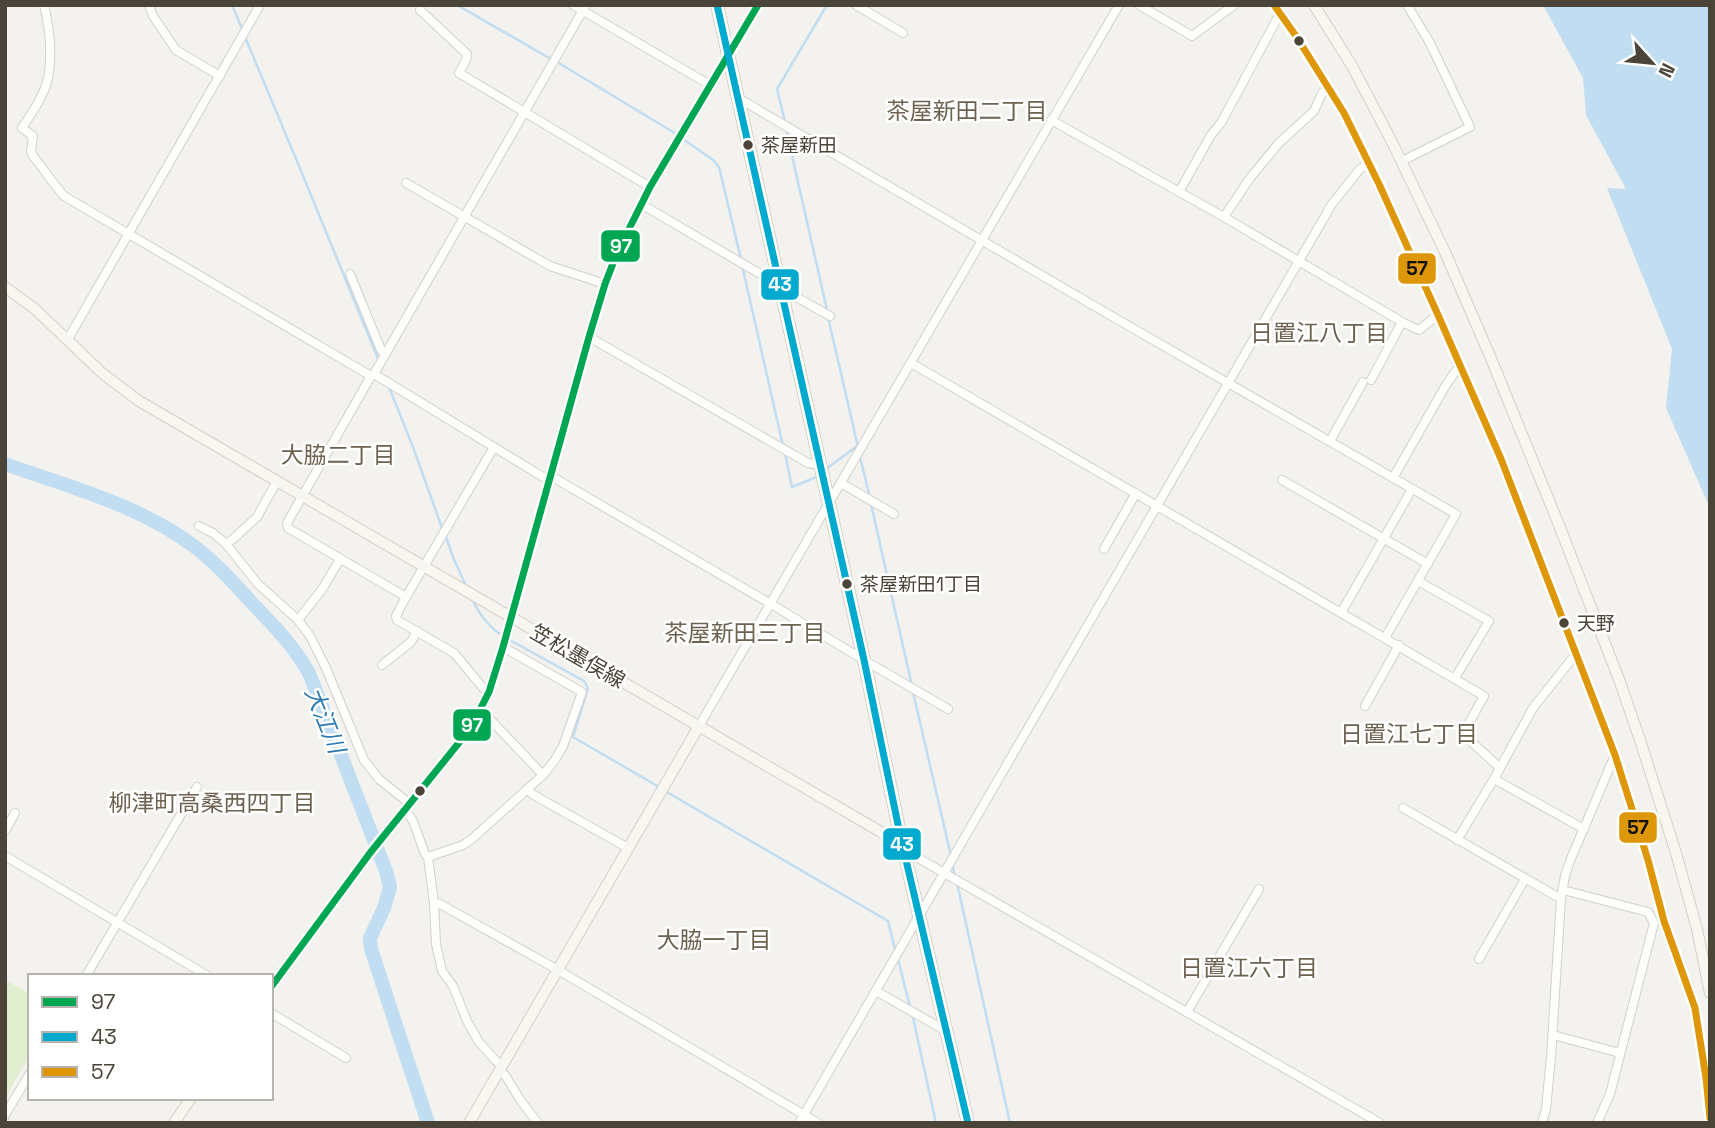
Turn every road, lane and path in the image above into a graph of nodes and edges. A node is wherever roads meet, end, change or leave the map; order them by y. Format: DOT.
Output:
graph roads {
  1 [pos="44,5"];
  2 [pos="149,5"];
  3 [pos="260,5"];
  4 [pos="573,5"];
  5 [pos="717,5"];
  6 [pos="758,5"];
  7 [pos="856,5"];
  8 [pos="1118,5"];
  9 [pos="1139,5"];
  10 [pos="1234,5"];
  11 [pos="1274,5"];
  12 [pos="1314,5"];
  13 [pos="1407,5"];
  14 [pos="584,8"];
  15 [pos="420,10"];
  16 [pos="1282,14"];
  17 [pos="903,33"];
  18 [pos="728,56"];
  19 [pos="220,76"];
  20 [pos="710,85"];
  21 [pos="1329,88"];
  22 [pos="738,99"];
  23 [pos="525,111"];
  24 [pos="1051,120"];
  25 [pos="1406,159"];
  26 [pos="1368,163"];
  27 [pos="406,183"];
  28 [pos="650,187"];
  29 [pos="1179,192"];
  30 [pos="641,204"];
  31 [pos="464,216"];
  32 [pos="1224,217"];
  33 [pos="128,235"];
  34 [pos="982,240"];
  35 [pos="1299,262"];
  36 [pos="350,274"];
  37 [pos="605,284"];
  38 [pos="5,287"];
  39 [pos="779,287"];
  40 [pos="1438,315"];
  41 [pos="830,316"];
  42 [pos="1402,322"];
  43 [pos="589,337"];
  44 [pos="68,339"];
  45 [pos="385,353"];
  46 [pos="911,363"];
  47 [pos="1460,365"];
  48 [pos="372,375"];
  49 [pos="1229,384"];
  50 [pos="1330,441"];
  51 [pos="494,447"];
  52 [pos="820,466"];
  53 [pos="550,478"];
  54 [pos="1393,478"];
  55 [pos="1282,480"];
  56 [pos="277,481"];
  57 [pos="841,483"];
  58 [pos="1412,489"];
  59 [pos="1136,493"];
  60 [pos="303,496"];
  61 [pos="829,504"];
  62 [pos="1157,505"];
  63 [pos="894,514"];
  64 [pos="199,526"];
  65 [pos="1383,539"];
  66 [pos="226,544"];
  67 [pos="1104,549"];
  68 [pos="340,559"];
  69 [pos="1428,564"];
  70 [pos="425,566"];
  71 [pos="1418,581"];
  72 [pos="406,597"];
  73 [pos="771,604"];
  74 [pos="1341,613"];
  75 [pos="511,617"];
  76 [pos="298,620"];
  77 [pos="417,631"];
  78 [pos="1385,638"];
  79 [pos="1399,645"];
  80 [pos="503,647"];
  81 [pos="1575,655"];
  82 [pos="864,660"];
  83 [pos="382,665"];
  84 [pos="1455,678"];
  85 [pos="489,692"];
  86 [pos="1365,706"];
  87 [pos="948,709"];
  88 [pos="480,712"];
  89 [pos="699,726"];
  90 [pos="1615,755"];
  91 [pos="1500,768"];
  92 [pos="543,775"];
  93 [pos="1494,779"];
  94 [pos="197,787"];
  95 [pos="527,789"];
  96 [pos="408,806"];
  97 [pos="1402,808"];
  98 [pos="15,813"];
  99 [pos="1584,829"];
  100 [pos="5,831"];
  101 [pos="1457,840"];
  102 [pos="902,844"];
  103 [pos="628,848"];
  104 [pos="5,856"];
  105 [pos="428,858"];
  106 [pos="945,872"];
  107 [pos="1525,879"];
  108 [pos="1259,889"];
  109 [pos="1562,894"];
  110 [pos="434,903"];
  111 [pos="920,915"];
  112 [pos="117,922"];
  113 [pos="1479,959"];
  114 [pos="558,970"];
  115 [pos="87,974"];
  116 [pos="205,974"];
  117 [pos="273,984"];
  118 [pos="876,991"];
  119 [pos="1710,993"];
  120 [pos="1187,1012"];
  121 [pos="273,1014"];
  122 [pos="948,1033"];
  123 [pos="1553,1035"];
  124 [pos="1620,1053"];
  125 [pos="346,1058"];
  126 [pos="501,1068"];
  127 [pos="28,1076"];
  128 [pos="190,1100"];
  129 [pos="5,1115"];
  130 [pos="1710,1118"];
  131 [pos="801,1119"];
  132 [pos="174,1123"];
  133 [pos="469,1123"];
  134 [pos="538,1123"];
  135 [pos="818,1123"];
  136 [pos="968,1123"];
  137 [pos="1380,1123"];
  138 [pos="1542,1123"];
  139 [pos="1597,1123"];
  1 -- 33 [label="street"];
  2 -- 19 [label="street"];
  3 -- 19 [label="street"];
  4 -- 14 [label="street"];
  5 -- 18 [label="main road"];
  6 -- 18 [label="street"];
  7 -- 17 [label="street"];
  8 -- 24 [label="street"];
  9 -- 10 [label="street"];
  11 -- 16 [label="street"];
  12 -- 119 [label="street"];
  13 -- 25 [label="street"];
  14 -- 20 [label="street"];
  14 -- 23 [label="street"];
  15 -- 23 [label="street"];
  16 -- 21 [label="street"];
  16 -- 29 [label="street"];
  18 -- 20 [label="street, 笠松墨俣線"];
  18 -- 22 [label="main road"];
  19 -- 33 [label="street"];
  20 -- 28 [label="street, 笠松墨俣線"];
  21 -- 26 [label="street"];
  21 -- 32 [label="street"];
  22 -- 34 [label="street"];
  22 -- 39 [label="main road"];
  23 -- 28 [label="street"];
  23 -- 31 [label="street"];
  24 -- 29 [label="street"];
  24 -- 34 [label="street"];
  26 -- 35 [label="street"];
  26 -- 40 [label="street"];
  27 -- 31 [label="street"];
  28 -- 30 [label="street, 笠松墨俣線"];
  29 -- 32 [label="street"];
  30 -- 37 [label="street, 笠松墨俣線"];
  30 -- 39 [label="street"];
  31 -- 37 [label="street"];
  31 -- 45 [label="street"];
  32 -- 35 [label="street"];
  33 -- 44 [label="street"];
  33 -- 48 [label="street"];
  34 -- 46 [label="street"];
  34 -- 49 [label="street"];
  35 -- 42 [label="street"];
  35 -- 49 [label="street"];
  36 -- 45 [label="street"];
  37 -- 43 [label="street, 笠松墨俣線"];
  38 -- 44 [label="street"];
  39 -- 41 [label="street"];
  39 -- 52 [label="main road"];
  40 -- 42 [label="street"];
  40 -- 47 [label="street"];
  42 -- 50 [label="street"];
  43 -- 52 [label="street"];
  43 -- 53 [label="street, 笠松墨俣線"];
  44 -- 56 [label="street"];
  45 -- 48 [label="street"];
  46 -- 57 [label="street"];
  46 -- 59 [label="street"];
  47 -- 54 [label="street"];
  47 -- 81 [label="street"];
  48 -- 51 [label="street"];
  48 -- 60 [label="street"];
  49 -- 50 [label="street"];
  49 -- 62 [label="street"];
  50 -- 54 [label="street"];
  51 -- 53 [label="street"];
  51 -- 70 [label="street"];
  52 -- 61 [label="main road"];
  53 -- 73 [label="street"];
  53 -- 75 [label="street, 笠松墨俣線"];
  54 -- 58 [label="street"];
  55 -- 65 [label="street"];
  56 -- 60 [label="street"];
  56 -- 66 [label="street"];
  57 -- 61 [label="street"];
  57 -- 63 [label="street"];
  58 -- 65 [label="street"];
  58 -- 69 [label="street"];
  59 -- 62 [label="street"];
  59 -- 67 [label="street"];
  60 -- 68 [label="street"];
  60 -- 70 [label="street"];
  61 -- 73 [label="street"];
  61 -- 82 [label="main road"];
  62 -- 74 [label="street"];
  62 -- 106 [label="street"];
  64 -- 66 [label="street"];
  65 -- 69 [label="street"];
  65 -- 74 [label="street"];
  66 -- 76 [label="street"];
  68 -- 72 [label="street"];
  68 -- 76 [label="street"];
  69 -- 71 [label="street"];
  70 -- 72 [label="street"];
  70 -- 75 [label="street"];
  71 -- 78 [label="street"];
  71 -- 84 [label="street"];
  72 -- 77 [label="street"];
  73 -- 82 [label="street"];
  73 -- 89 [label="street"];
  74 -- 78 [label="street"];
  75 -- 80 [label="street"];
  75 -- 89 [label="street, 笠松墨俣線"];
  76 -- 96 [label="street"];
  77 -- 83 [label="street"];
  77 -- 85 [label="street"];
  78 -- 79 [label="street"];
  79 -- 84 [label="street"];
  79 -- 86 [label="street"];
  80 -- 85 [label="street"];
  80 -- 92 [label="street"];
  81 -- 90 [label="street"];
  81 -- 91 [label="street"];
  82 -- 87 [label="street"];
  82 -- 102 [label="main road"];
  84 -- 91 [label="street"];
  85 -- 88 [label="street"];
  88 -- 92 [label="street"];
  88 -- 96 [label="street"];
  89 -- 102 [label="street, 笠松墨俣線"];
  89 -- 103 [label="street"];
  90 -- 99 [label="street"];
  90 -- 130 [label="street"];
  91 -- 93 [label="street"];
  92 -- 95 [label="street"];
  93 -- 99 [label="street"];
  93 -- 101 [label="street"];
  94 -- 112 [label="street"];
  95 -- 103 [label="street"];
  95 -- 105 [label="street"];
  96 -- 105 [label="street"];
  96 -- 117 [label="street"];
  97 -- 101 [label="street"];
  98 -- 100 [label="street"];
  99 -- 109 [label="street"];
  101 -- 107 [label="street"];
  102 -- 106 [label="street"];
  102 -- 111 [label="main road"];
  103 -- 114 [label="street"];
  104 -- 112 [label="street"];
  105 -- 110 [label="street"];
  106 -- 111 [label="street"];
  106 -- 120 [label="street"];
  107 -- 109 [label="street"];
  107 -- 113 [label="street"];
  108 -- 120 [label="street"];
  109 -- 123 [label="street"];
  109 -- 124 [label="street"];
  110 -- 114 [label="street"];
  110 -- 126 [label="street"];
  111 -- 118 [label="street"];
  111 -- 122 [label="main road"];
  112 -- 115 [label="street"];
  112 -- 116 [label="street"];
  114 -- 126 [label="street"];
  114 -- 131 [label="street"];
  118 -- 122 [label="street"];
  118 -- 131 [label="street"];
  120 -- 137 [label="street"];
  121 -- 125 [label="street"];
  122 -- 136 [label="main road"];
  123 -- 124 [label="street"];
  123 -- 138 [label="street"];
  124 -- 139 [label="street"];
  126 -- 133 [label="street"];
  126 -- 134 [label="street"];
  127 -- 129 [label="street"];
  128 -- 132 [label="street"];
  131 -- 135 [label="street"];
}
